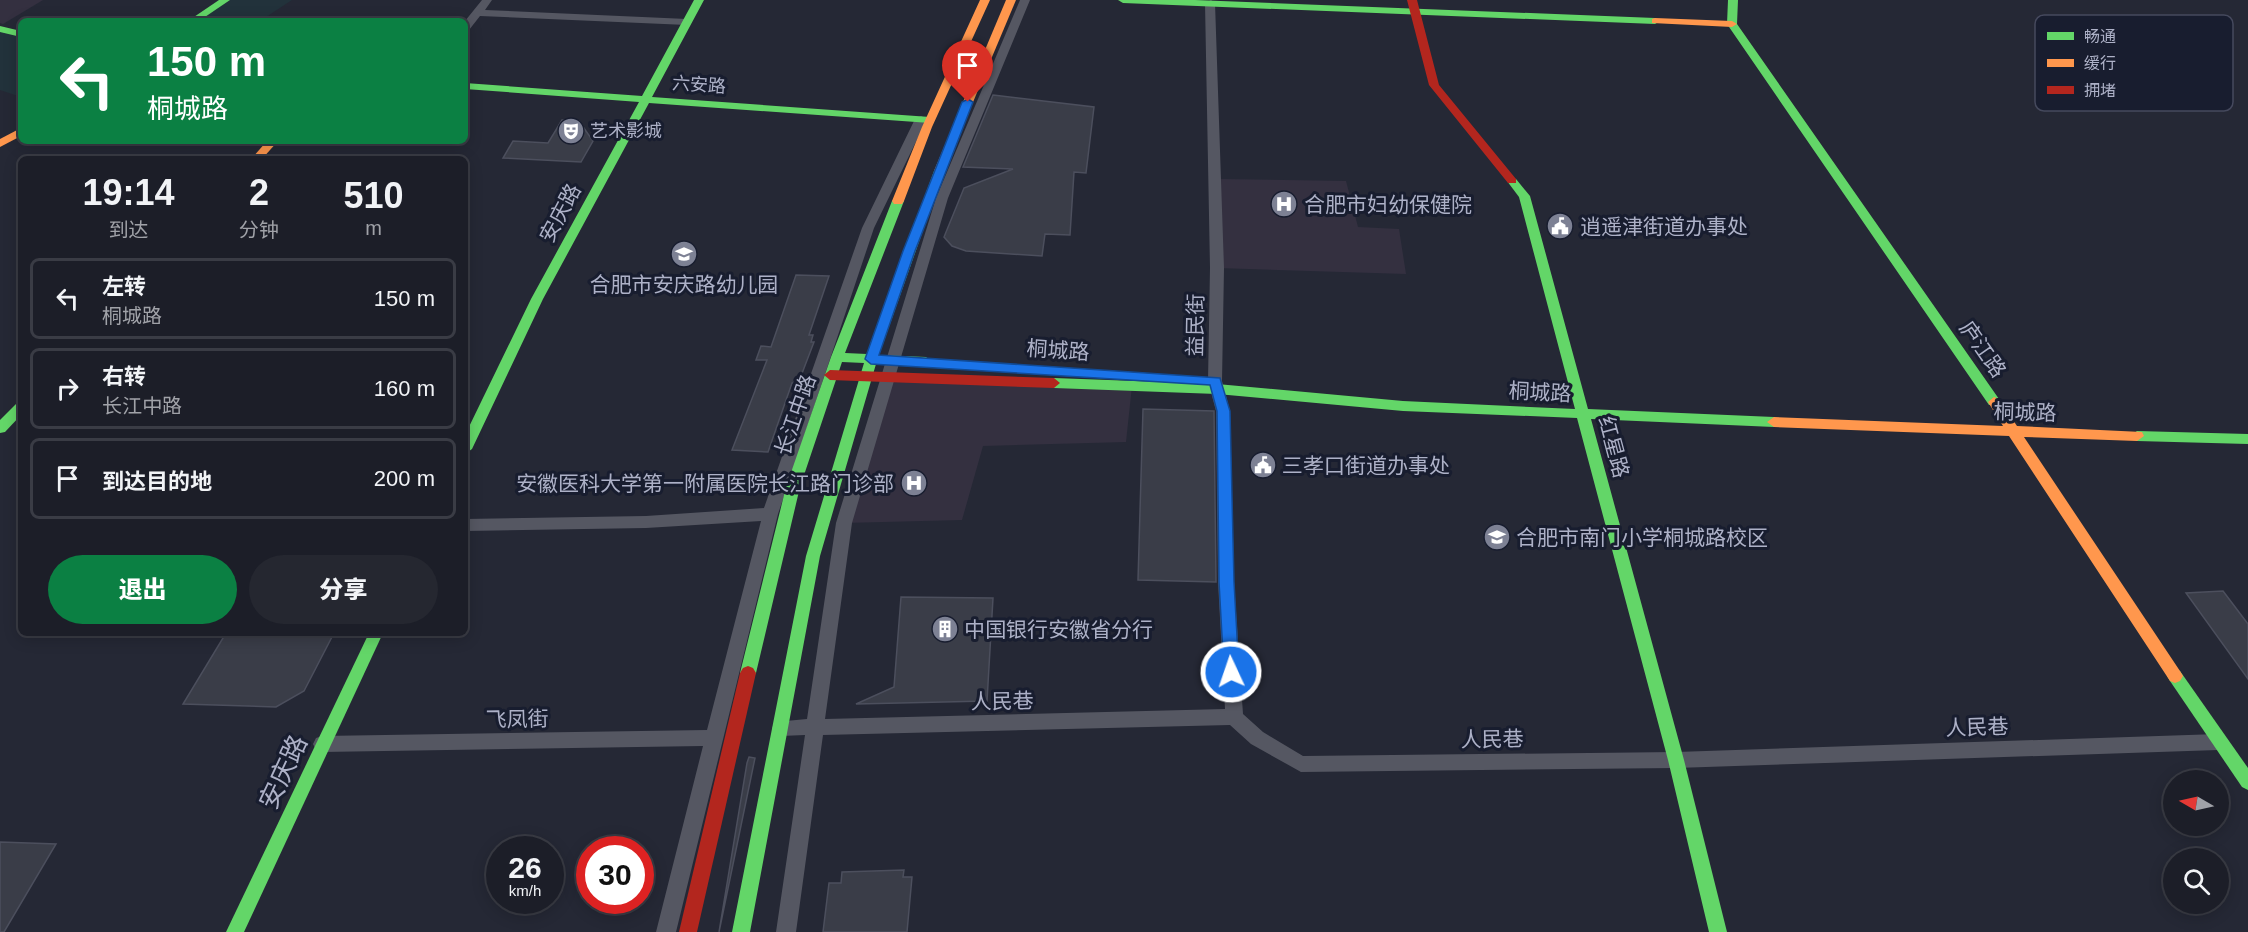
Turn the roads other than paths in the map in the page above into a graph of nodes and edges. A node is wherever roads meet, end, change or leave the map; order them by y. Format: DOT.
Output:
graph roads {
  1 [pos="225,0"];
  2 [pos="487,0"];
  3 [pos="699,0"];
  4 [pos="978,0"];
  5 [pos="985,0"];
  6 [pos="1011,0"];
  7 [pos="1025,0"];
  8 [pos="1123,0"];
  9 [pos="1733,0"];
  10 [pos="1210,3"];
  11 [pos="1413,6"];
  12 [pos="477,13"];
  13 [pos="198,18"];
  14 [pos="687,22"];
  15 [pos="0,23"];
  16 [pos="468,23"];
  17 [pos="1732,24"];
  18 [pos="18,27"];
  19 [pos="0,29"];
  20 [pos="18,33"];
  21 [pos="468,86"];
  22 [pos="468,95"];
  23 [pos="642,103"];
  24 [pos="924,123"];
  25 [pos="18,133"];
  26 [pos="0,144"];
  27 [pos="270,144"];
  28 [pos="259,156"];
  29 [pos="837,357"];
  30 [pos="871,359"];
  31 [pos="894,360"];
  32 [pos="942,363"];
  33 [pos="978,366"];
  34 [pos="830,375"];
  35 [pos="866,376"];
  36 [pos="889,376"];
  37 [pos="1216,385"];
  38 [pos="18,410"];
  39 [pos="1582,411"];
  40 [pos="0,428"];
  41 [pos="2013,429"];
  42 [pos="2248,429"];
  43 [pos="2248,439"];
  44 [pos="468,443"];
  45 [pos="770,514"];
  46 [pos="468,525"];
  47 [pos="375,636"];
  48 [pos="1234,717"];
  49 [pos="816,727"];
  50 [pos="781,728"];
  51 [pos="713,738"];
  52 [pos="2218,741"];
  53 [pos="322,744"];
  54 [pos="1676,760"];
  55 [pos="2248,782"];
  56 [pos="236,932"];
  57 [pos="666,932"];
  58 [pos="688,932"];
  59 [pos="741,932"];
  60 [pos="786,932"];
  61 [pos="1718,932"];
  1 -- 13 [label="main road"];
  2 -- 12 [label="street"];
  3 -- 14 [label="main road, 安庆路"];
  4 -- 24 [label="street"];
  5 -- 24 [label="main road, 长江中路"];
  6 -- 30 [label="main road"];
  7 -- 31 [label="street"];
  8 -- 10 [label="main road"];
  9 -- 17 [label="main road"];
  10 -- 11 [label="main road"];
  10 -- 37 [label="street, 益民街"];
  11 -- 17 [label="main road"];
  11 -- 39 [label="main road, 红星路"];
  12 -- 14 [label="street"];
  12 -- 16 [label="street"];
  14 -- 23 [label="main road, 安庆路"];
  15 -- 18 [label="main road"];
  17 -- 41 [label="main road, 庐江路"];
  19 -- 20 [label="main road"];
  21 -- 23 [label="main road, 六安路"];
  22 -- 23 [label="main road, 六安路"];
  23 -- 24 [label="main road, 六安路"];
  23 -- 44 [label="main road, 安庆路"];
  24 -- 29 [label="main road, 长江中路"];
  24 -- 45 [label="street"];
  25 -- 26 [label="main road"];
  27 -- 28 [label="main road"];
  29 -- 30 [label="main road"];
  29 -- 34 [label="main road, 长江中路"];
  30 -- 31 [label="main road"];
  30 -- 35 [label="main road"];
  31 -- 32 [label="main road"];
  31 -- 36 [label="street"];
  33 -- 37 [label="main road, 桐城路"];
  34 -- 35 [label="main road, 桐城路"];
  34 -- 58 [label="main road, 长江中路"];
  35 -- 36 [label="main road, 桐城路"];
  35 -- 50 [label="main road"];
  36 -- 37 [label="main road, 桐城路"];
  36 -- 49 [label="street"];
  37 -- 39 [label="main road, 桐城路"];
  37 -- 48 [label="street, 益民街"];
  38 -- 40 [label="main road"];
  39 -- 41 [label="main road, 桐城路"];
  39 -- 54 [label="main road, 红星路"];
  41 -- 42 [label="main road, 桐城路"];
  41 -- 43 [label="main road, 桐城路"];
  41 -- 52 [label="main road, 庐江路"];
  45 -- 46 [label="street"];
  45 -- 51 [label="street"];
  47 -- 53 [label="main road, 安庆路"];
  48 -- 49 [label="street, 人民巷"];
  48 -- 54 [label="street, 人民巷"];
  49 -- 50 [label="street, 人民巷"];
  49 -- 60 [label="street"];
  50 -- 59 [label="main road"];
  51 -- 53 [label="street, 飞凤街"];
  51 -- 57 [label="street"];
  52 -- 54 [label="street, 人民巷"];
  52 -- 55 [label="main road, 庐江路"];
  53 -- 56 [label="main road, 安庆路"];
  54 -- 61 [label="main road, 红星路"];
}
